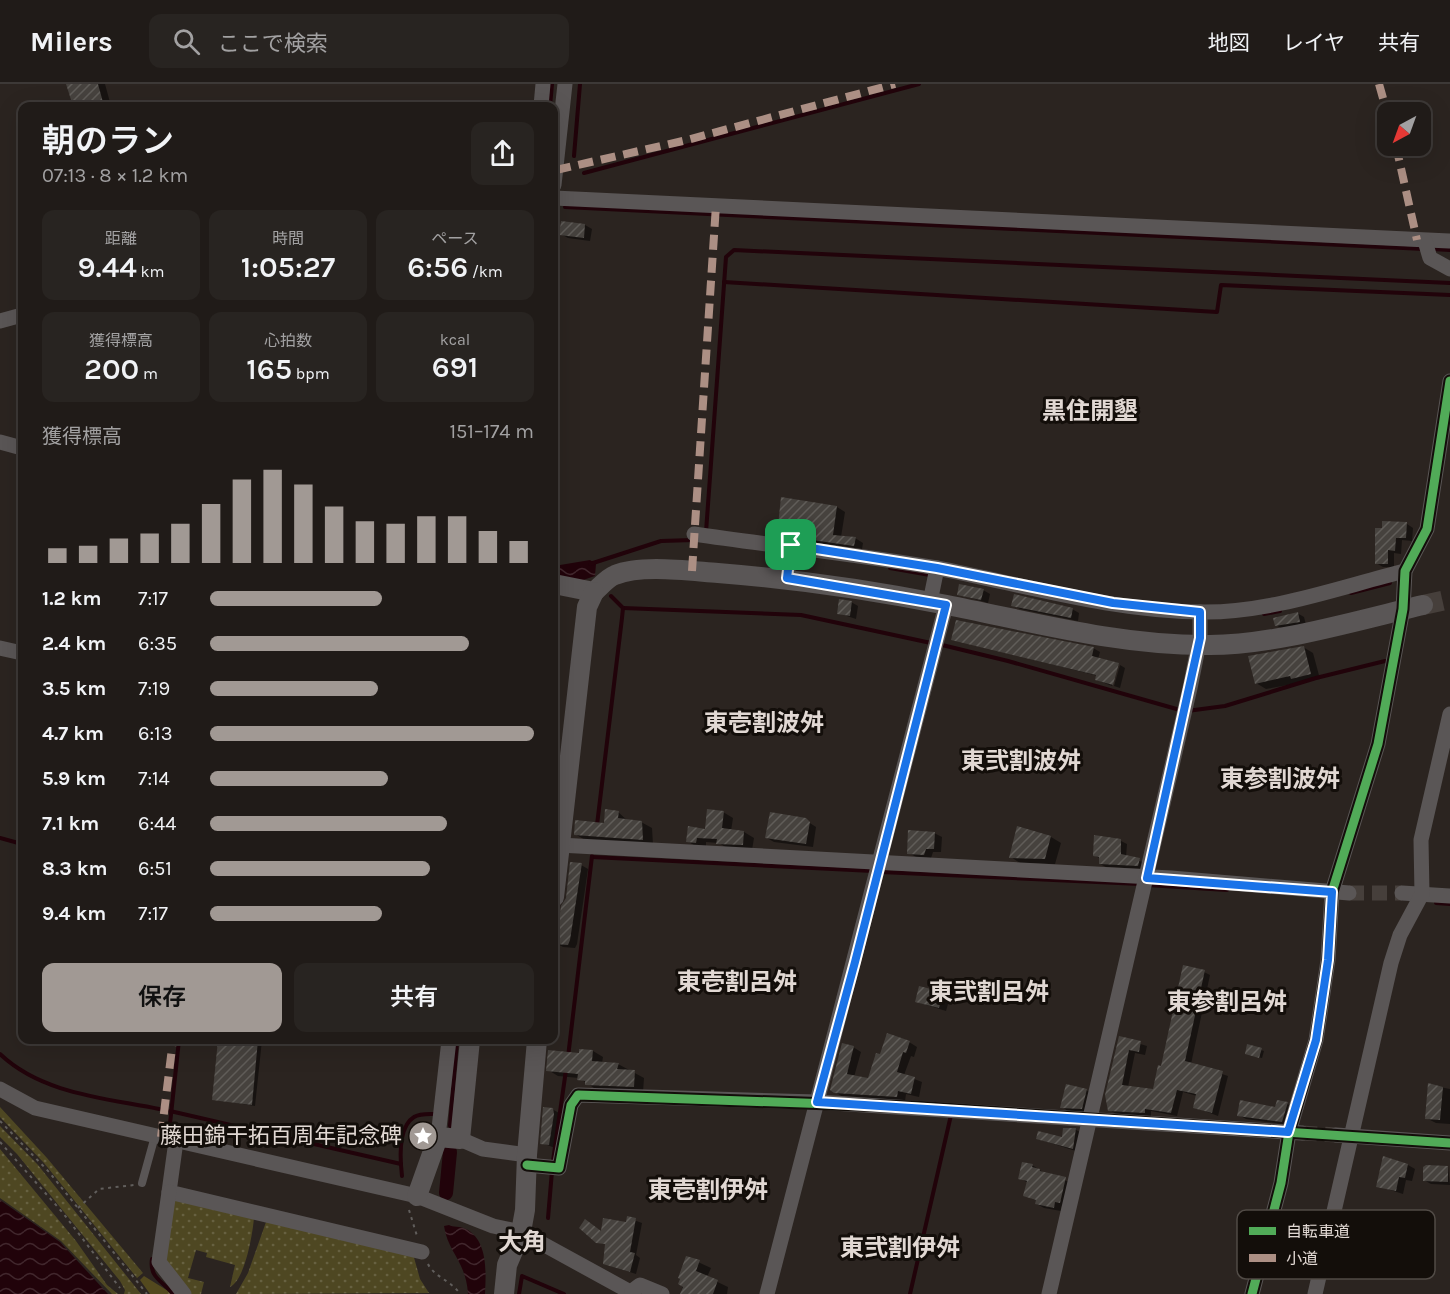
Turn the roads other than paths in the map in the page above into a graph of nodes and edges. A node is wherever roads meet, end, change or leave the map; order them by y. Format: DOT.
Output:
graph roads {
  1 [pos="543,84"];
  2 [pos="565,84"];
  3 [pos="541,102"];
  4 [pos="558,142"];
  5 [pos="558,198"];
  6 [pos="1449,241"];
  7 [pos="1426,247"];
  8 [pos="1450,269"];
  9 [pos="18,316"];
  10 [pos="0,321"];
  11 [pos="1450,381"];
  12 [pos="0,442"];
  13 [pos="18,447"];
  14 [pos="702,535"];
  15 [pos="791,550"];
  16 [pos="1405,571"];
  17 [pos="936,573"];
  18 [pos="787,578"];
  19 [pos="558,585"];
  20 [pos="594,592"];
  21 [pos="938,603"];
  22 [pos="1423,605"];
  23 [pos="1403,609"];
  24 [pos="1200,617"];
  25 [pos="1198,645"];
  26 [pos="0,648"];
  27 [pos="18,652"];
  28 [pos="1450,714"];
  29 [pos="559,845"];
  30 [pos="558,855"];
  31 [pos="879,870"];
  32 [pos="1144,881"];
  33 [pos="1332,892"];
  34 [pos="1349,893"];
  35 [pos="1402,893"];
  36 [pos="1422,894"];
  37 [pos="1450,896"];
  38 [pos="448,1044"];
  39 [pos="470,1044"];
  40 [pos="537,1044"];
  41 [pos="0,1089"];
  42 [pos="816,1106"];
  43 [pos="440,1122"];
  44 [pos="1089,1123"];
  45 [pos="1295,1133"];
  46 [pos="155,1136"];
  47 [pos="1344,1136"];
  48 [pos="460,1139"];
  49 [pos="176,1141"];
  50 [pos="1450,1143"];
  51 [pos="527,1160"];
  52 [pos="142,1183"];
  53 [pos="169,1192"];
  54 [pos="417,1196"];
  55 [pos="1274,1210"];
  56 [pos="1330,1210"];
  57 [pos="521,1232"];
  58 [pos="422,1252"];
  59 [pos="1256,1279"];
  60 [pos="1318,1279"];
  61 [pos="633,1292"];
  62 [pos="184,1294"];
  63 [pos="504,1294"];
  64 [pos="662,1294"];
  65 [pos="767,1294"];
  66 [pos="1049,1294"];
  67 [pos="1252,1294"];
  68 [pos="1315,1294"];
  1 -- 3 [label="street"];
  2 -- 4 [label="street"];
  5 -- 7 [label="street"];
  6 -- 7 [label="street"];
  7 -- 8 [label="street"];
  9 -- 10 [label="street"];
  11 -- 16 [label="street"];
  12 -- 13 [label="street"];
  14 -- 15 [label="street"];
  15 -- 17 [label="street"];
  15 -- 18 [label="street"];
  16 -- 23 [label="street"];
  16 -- 24 [label="street"];
  17 -- 21 [label="street"];
  17 -- 24 [label="street"];
  18 -- 20 [label="street"];
  18 -- 21 [label="street"];
  19 -- 20 [label="street"];
  20 -- 29 [label="street"];
  21 -- 25 [label="street"];
  21 -- 31 [label="street"];
  22 -- 23 [label="street"];
  23 -- 25 [label="street"];
  23 -- 33 [label="street"];
  24 -- 25 [label="street"];
  25 -- 32 [label="street"];
  26 -- 27 [label="street"];
  28 -- 36 [label="street"];
  29 -- 30 [label="street"];
  29 -- 31 [label="street"];
  31 -- 32 [label="street"];
  31 -- 42 [label="street"];
  32 -- 33 [label="street"];
  32 -- 44 [label="street"];
  33 -- 34 [label="street"];
  33 -- 45 [label="street"];
  35 -- 36 [label="street"];
  36 -- 37 [label="street"];
  36 -- 47 [label="street"];
  38 -- 43 [label="street"];
  39 -- 48 [label="street"];
  40 -- 51 [label="street"];
  41 -- 46 [label="street"];
  42 -- 44 [label="street"];
  42 -- 51 [label="street"];
  42 -- 65 [label="street"];
  43 -- 48 [label="street"];
  43 -- 54 [label="street"];
  44 -- 45 [label="street"];
  44 -- 66 [label="street"];
  45 -- 55 [label="street"];
  46 -- 49 [label="street"];
  46 -- 52 [label="lane"];
  47 -- 50 [label="street"];
  47 -- 56 [label="street"];
  48 -- 51 [label="street"];
  49 -- 53 [label="street"];
  49 -- 54 [label="street"];
  51 -- 57 [label="street"];
  53 -- 58 [label="street"];
  53 -- 62 [label="street"];
  54 -- 57 [label="street"];
  57 -- 61 [label="street"];
  57 -- 63 [label="street"];
  59 -- 67 [label="street"];
  60 -- 68 [label="street"];
  61 -- 64 [label="street"];
}
